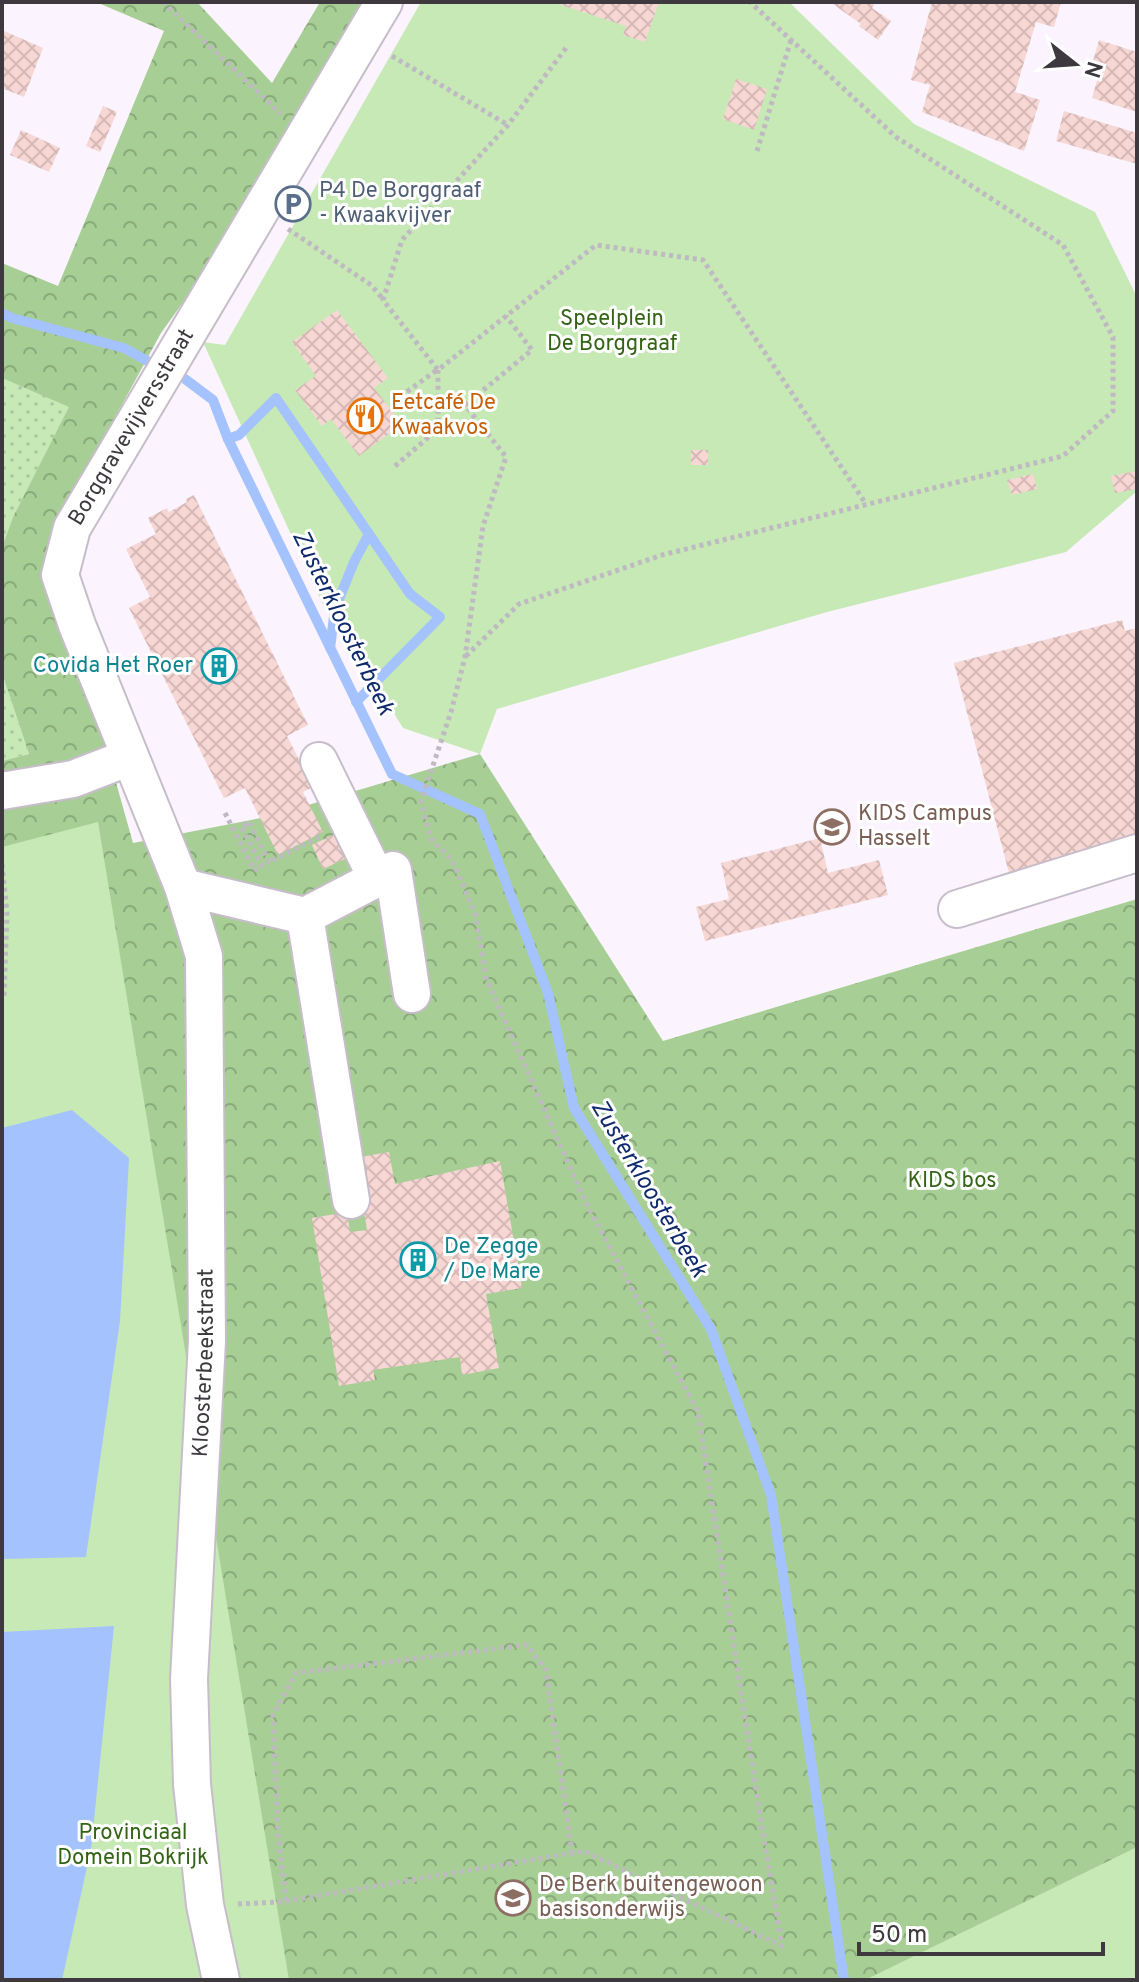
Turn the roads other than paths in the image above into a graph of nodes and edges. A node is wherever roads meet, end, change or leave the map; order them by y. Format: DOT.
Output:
graph roads {
  1 [pos="384,2"];
  2 [pos="130,757"];
  3 [pos="319,761"];
  4 [pos="2,791"];
  5 [pos="1137,853"];
  6 [pos="377,879"];
  7 [pos="183,887"];
  8 [pos="957,909"];
  9 [pos="305,916"];
  10 [pos="412,994"];
  11 [pos="351,1200"];
  12 [pos="221,1980"];
  1 -- 2 [label="street, Borggravevijversstraat"];
  2 -- 4 [label="street"];
  2 -- 7 [label="street, Kloosterbeekstraat"];
  3 -- 6 [label="street"];
  5 -- 8 [label="street"];
  6 -- 9 [label="street"];
  6 -- 10 [label="street"];
  7 -- 9 [label="street"];
  7 -- 12 [label="street, Kloosterbeekstraat"];
  9 -- 11 [label="street"];
}
